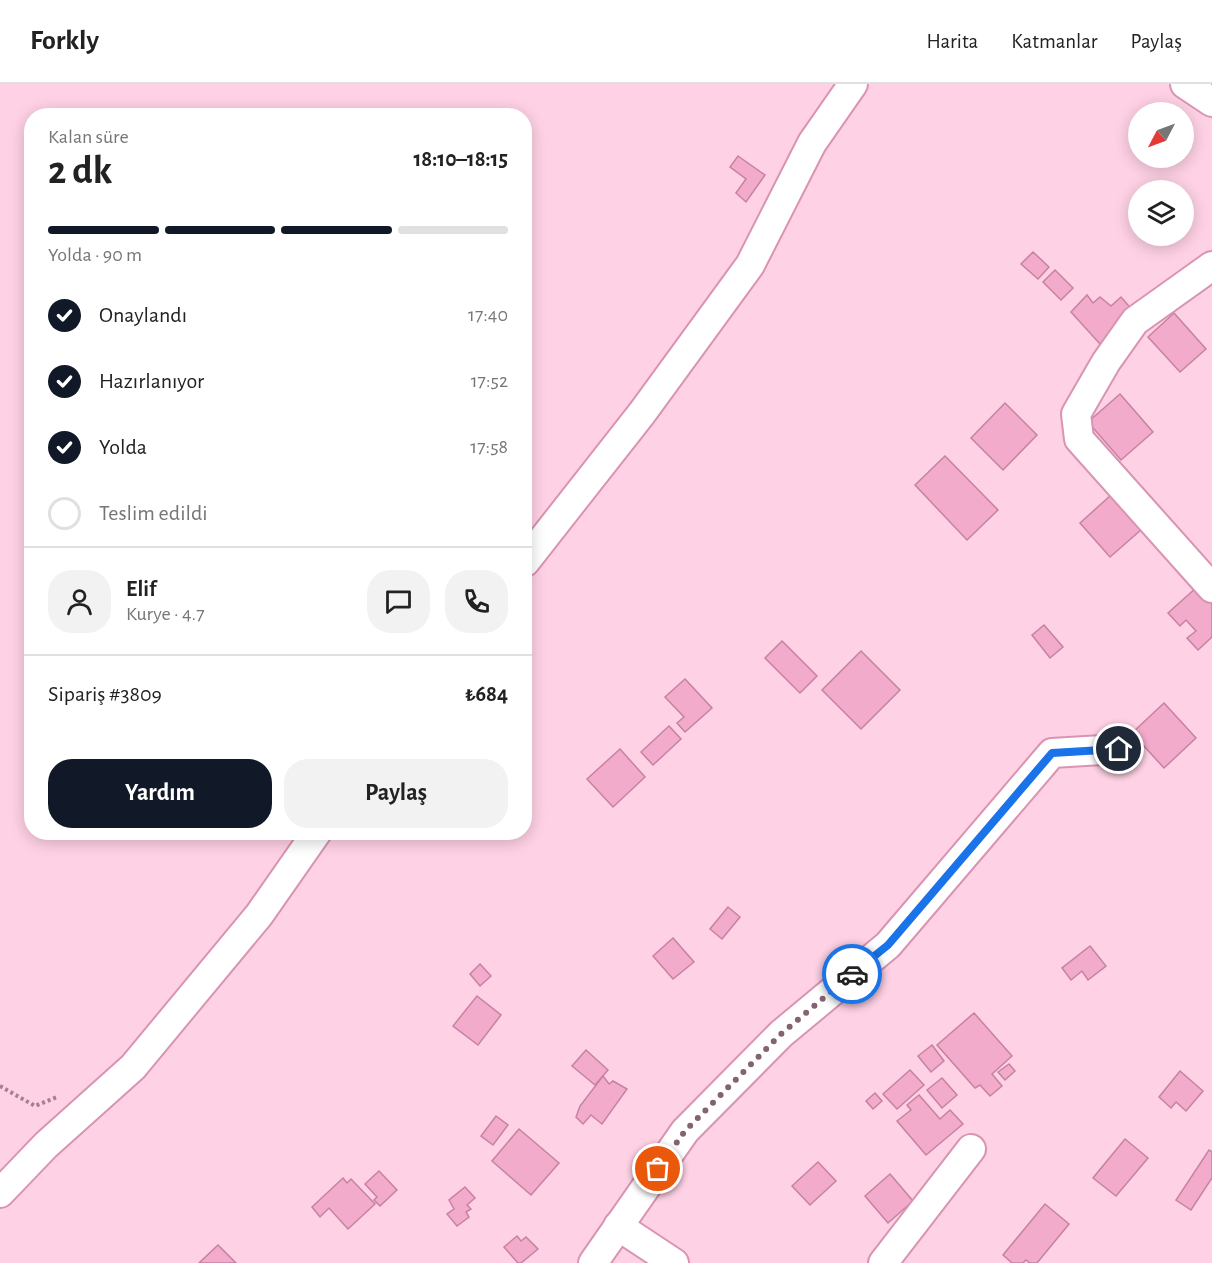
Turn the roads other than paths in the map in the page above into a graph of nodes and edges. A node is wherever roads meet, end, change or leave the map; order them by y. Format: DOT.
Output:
graph roads {
  1 [pos="853,84"];
  2 [pos="1185,84"];
  3 [pos="1212,102"];
  4 [pos="1212,266"];
  5 [pos="532,553"];
  6 [pos="1212,588"];
  7 [pos="1119,749"];
  8 [pos="311,840"];
  9 [pos="971,1149"];
  10 [pos="0,1193"];
  11 [pos="618,1226"];
  12 [pos="593,1263"];
  13 [pos="674,1263"];
  14 [pos="883,1263"];
  1 -- 5 [label="street"];
  2 -- 3 [label="street"];
  4 -- 6 [label="street"];
  7 -- 11 [label="street"];
  8 -- 10 [label="street"];
  9 -- 14 [label="street"];
  11 -- 12 [label="street"];
  11 -- 13 [label="street"];
}
